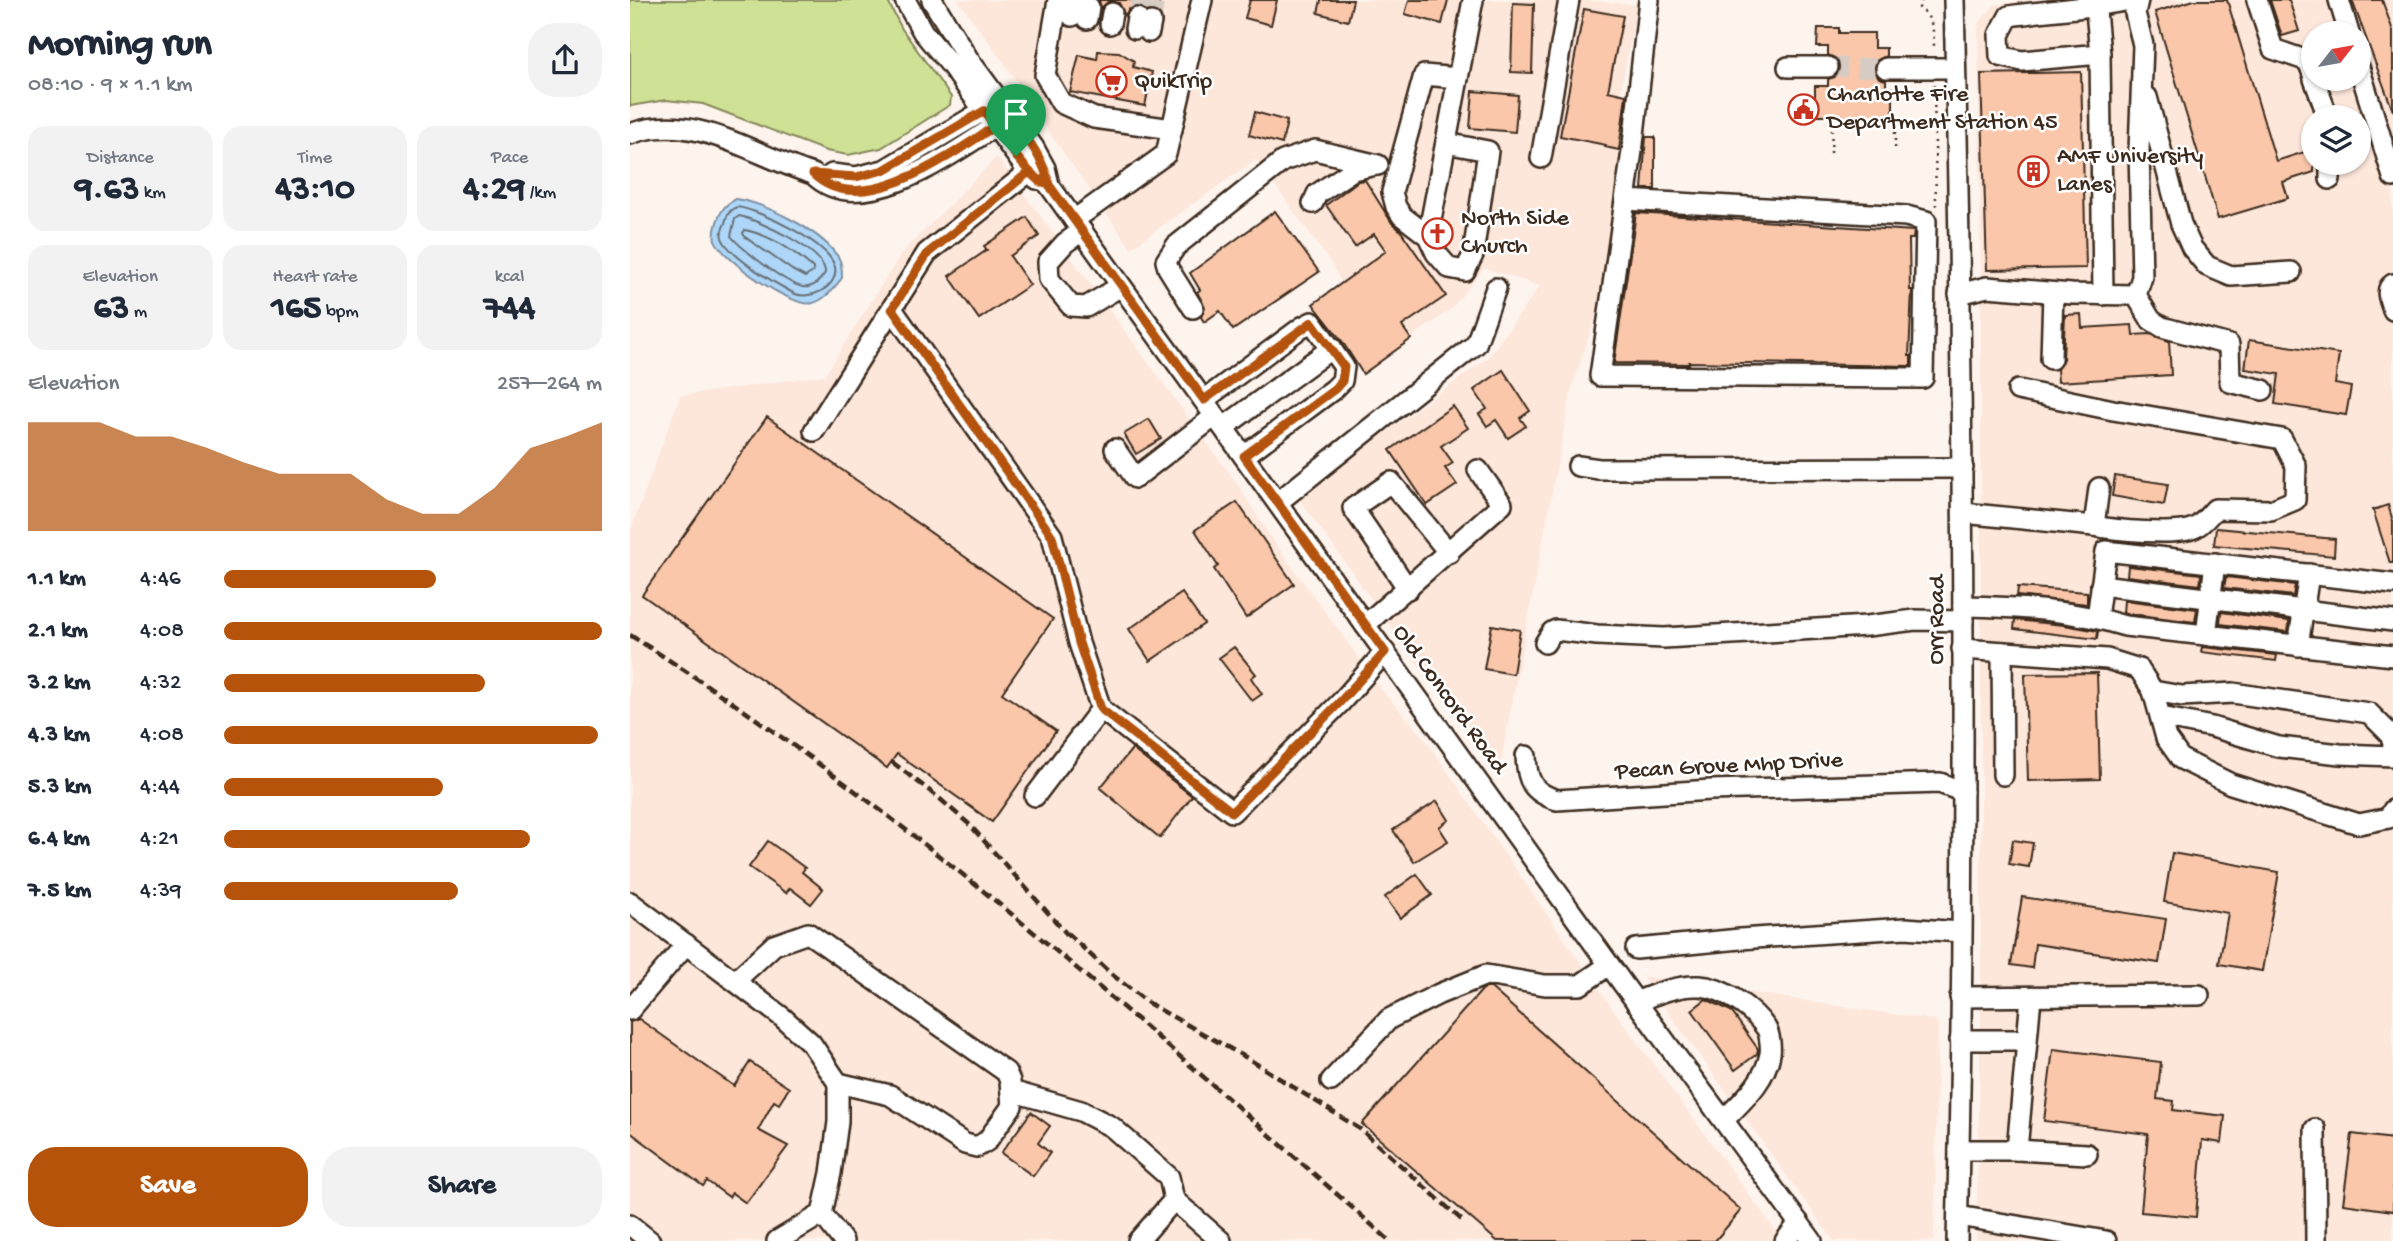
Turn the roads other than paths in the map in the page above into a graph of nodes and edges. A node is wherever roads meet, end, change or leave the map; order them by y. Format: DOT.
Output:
graph roads {
  1 [pos="905,0"];
  2 [pos="932,0"];
  3 [pos="1202,0"];
  4 [pos="1474,0"];
  5 [pos="1569,0"];
  6 [pos="1649,0"];
  7 [pos="1954,0"];
  8 [pos="2130,0"];
  9 [pos="2138,0"];
  10 [pos="2256,0"];
  11 [pos="2339,0"];
  12 [pos="2096,3"];
  13 [pos="1076,9"];
  14 [pos="2345,21"];
  15 [pos="2100,54"];
  16 [pos="2301,59"];
  17 [pos="1788,67"];
  18 [pos="1828,67"];
  19 [pos="1886,68"];
  20 [pos="1955,68"];
  21 [pos="2142,75"];
  22 [pos="1458,78"];
  23 [pos="2366,91"];
  24 [pos="997,113"];
  25 [pos="1172,129"];
  26 [pos="630,134"];
  27 [pos="1446,144"];
  28 [pos="1541,158"];
  29 [pos="1401,160"];
  30 [pos="1378,165"];
  31 [pos="1029,172"];
  32 [pos="2393,177"];
  33 [pos="1049,185"];
  34 [pos="1625,200"];
  35 [pos="1313,204"];
  36 [pos="1078,225"];
  37 [pos="1427,236"];
  38 [pos="2291,272"];
  39 [pos="2393,284"];
  40 [pos="1121,286"];
  41 [pos="1496,288"];
  42 [pos="2053,293"];
  43 [pos="1959,294"];
  44 [pos="2103,295"];
  45 [pos="2136,295"];
  46 [pos="1193,308"];
  47 [pos="892,309"];
  48 [pos="2393,310"];
  49 [pos="1332,348"];
  50 [pos="2051,359"];
  51 [pos="2018,390"];
  52 [pos="2263,390"];
  53 [pos="1214,414"];
  54 [pos="814,431"];
  55 [pos="1115,449"];
  56 [pos="1244,456"];
  57 [pos="1578,466"];
  58 [pos="1963,468"];
  59 [pos="1478,470"];
  60 [pos="2099,488"];
  61 [pos="1278,502"];
  62 [pos="1963,513"];
  63 [pos="2094,526"];
  64 [pos="1449,553"];
  65 [pos="2215,563"];
  66 [pos="2309,574"];
  67 [pos="2393,584"];
  68 [pos="2101,585"];
  69 [pos="1408,589"];
  70 [pos="2211,599"];
  71 [pos="2303,610"];
  72 [pos="1963,614"];
  73 [pos="2096,618"];
  74 [pos="2393,621"];
  75 [pos="1365,625"];
  76 [pos="2206,635"];
  77 [pos="1545,643"];
  78 [pos="2298,646"];
  79 [pos="1962,649"];
  80 [pos="1385,652"];
  81 [pos="2002,652"];
  82 [pos="2393,656"];
  83 [pos="2154,691"];
  84 [pos="1101,709"];
  85 [pos="2161,717"];
  86 [pos="2393,744"];
  87 [pos="1526,756"];
  88 [pos="2393,757"];
  89 [pos="2003,775"];
  90 [pos="1963,792"];
  91 [pos="1035,796"];
  92 [pos="2393,810"];
  93 [pos="630,902"];
  94 [pos="1961,932"];
  95 [pos="686,944"];
  96 [pos="1636,949"];
  97 [pos="1609,965"];
  98 [pos="735,981"];
  99 [pos="2199,995"];
  100 [pos="1960,997"];
  101 [pos="2031,997"];
  102 [pos="1636,1002"];
  103 [pos="630,1010"];
  104 [pos="1960,1040"];
  105 [pos="2027,1040"];
  106 [pos="1331,1081"];
  107 [pos="838,1083"];
  108 [pos="1011,1091"];
  109 [pos="1724,1120"];
  110 [pos="2315,1129"];
  111 [pos="1959,1150"];
  112 [pos="2017,1150"];
  113 [pos="2087,1154"];
  114 [pos="1174,1200"];
  115 [pos="822,1214"];
  116 [pos="1958,1216"];
  117 [pos="1799,1223"];
  118 [pos="630,1225"];
  119 [pos="2011,1233"];
  120 [pos="650,1241"];
  121 [pos="777,1241"];
  122 [pos="843,1241"];
  123 [pos="1138,1241"];
  124 [pos="1221,1241"];
  125 [pos="1785,1241"];
  126 [pos="1812,1241"];
  127 [pos="1957,1241"];
  128 [pos="2106,1241"];
  129 [pos="2316,1241"];
  1 -- 24 [label="street, Old Concord Road"];
  2 -- 24 [label="street, Old Concord Road"];
  3 -- 25 [label="street"];
  4 -- 22 [label="street"];
  5 -- 28 [label="street"];
  6 -- 34 [label="street"];
  7 -- 20 [label="street, Orr Road"];
  8 -- 12 [label="street"];
  9 -- 21 [label="street"];
  10 -- 16 [label="street"];
  11 -- 14 [label="street"];
  12 -- 15 [label="street"];
  12 -- 15 [label="street"];
  13 -- 25 [label="street"];
  15 -- 44 [label="street"];
  17 -- 18 [label="street"];
  19 -- 20 [label="street"];
  20 -- 43 [label="street, Orr Road"];
  21 -- 38 [label="street"];
  21 -- 45 [label="street"];
  22 -- 27 [label="street"];
  22 -- 29 [label="street"];
  23 -- 32 [label="street"];
  24 -- 26 [label="street"];
  24 -- 31 [label="street, Old Concord Road"];
  24 -- 33 [label="street, Old Concord Road"];
  25 -- 36 [label="street"];
  27 -- 37 [label="street"];
  27 -- 37 [label="street"];
  29 -- 30 [label="street"];
  29 -- 37 [label="street"];
  30 -- 35 [label="street"];
  30 -- 46 [label="street"];
  31 -- 33 [label="street, Old Concord Road"];
  31 -- 47 [label="street"];
  33 -- 36 [label="street, Old Concord Road"];
  34 -- 34 [label="street"];
  36 -- 40 [label="street, Old Concord Road"];
  36 -- 40 [label="street"];
  39 -- 48 [label="street"];
  40 -- 53 [label="street, Old Concord Road"];
  41 -- 61 [label="street"];
  42 -- 43 [label="street"];
  42 -- 44 [label="street"];
  42 -- 50 [label="street"];
  43 -- 58 [label="street, Orr Road"];
  44 -- 45 [label="street"];
  45 -- 52 [label="street"];
  47 -- 54 [label="street"];
  47 -- 84 [label="street"];
  49 -- 53 [label="street"];
  49 -- 53 [label="street"];
  49 -- 56 [label="street"];
  51 -- 63 [label="street"];
  53 -- 55 [label="street"];
  53 -- 56 [label="street, Old Concord Road"];
  56 -- 61 [label="street, Old Concord Road"];
  57 -- 58 [label="street"];
  58 -- 62 [label="street, Orr Road"];
  59 -- 64 [label="street"];
  60 -- 63 [label="street"];
  61 -- 75 [label="street, Old Concord Road"];
  62 -- 63 [label="street"];
  62 -- 72 [label="street, Orr Road"];
  64 -- 69 [label="street"];
  64 -- 69 [label="street"];
  65 -- 66 [label="street"];
  65 -- 68 [label="street"];
  65 -- 70 [label="street"];
  66 -- 67 [label="street"];
  66 -- 71 [label="street"];
  68 -- 70 [label="street"];
  68 -- 73 [label="street"];
  69 -- 75 [label="street"];
  70 -- 71 [label="street"];
  70 -- 76 [label="street"];
  71 -- 74 [label="street"];
  71 -- 78 [label="street"];
  72 -- 73 [label="street"];
  72 -- 77 [label="street"];
  72 -- 79 [label="street, Orr Road"];
  73 -- 76 [label="street"];
  75 -- 80 [label="street, Old Concord Road"];
  76 -- 78 [label="street"];
  78 -- 82 [label="street"];
  79 -- 81 [label="street"];
  79 -- 90 [label="street, Orr Road"];
  80 -- 84 [label="street"];
  80 -- 97 [label="street, Old Concord Road"];
  81 -- 83 [label="street"];
  81 -- 89 [label="street"];
  83 -- 85 [label="street"];
  83 -- 86 [label="street"];
  84 -- 91 [label="street"];
  85 -- 88 [label="street"];
  85 -- 92 [label="street"];
  87 -- 90 [label="street, Pecan Grove Mhp Drive"];
  90 -- 94 [label="street, Orr Road"];
  93 -- 95 [label="street"];
  94 -- 96 [label="street"];
  94 -- 100 [label="street, Orr Road"];
  95 -- 98 [label="street"];
  95 -- 103 [label="street"];
  97 -- 102 [label="street, Old Concord Road"];
  97 -- 106 [label="street"];
  98 -- 107 [label="street"];
  98 -- 108 [label="street"];
  99 -- 101 [label="street"];
  100 -- 101 [label="street"];
  100 -- 104 [label="street, Orr Road"];
  101 -- 105 [label="street"];
  102 -- 109 [label="street, Old Concord Road"];
  102 -- 109 [label="street"];
  104 -- 105 [label="street"];
  104 -- 111 [label="street, Orr Road"];
  105 -- 112 [label="street"];
  107 -- 108 [label="street"];
  107 -- 115 [label="street"];
  108 -- 114 [label="street"];
  109 -- 117 [label="street, Old Concord Road"];
  110 -- 129 [label="street"];
  111 -- 112 [label="street"];
  111 -- 116 [label="street, Orr Road"];
  112 -- 113 [label="street"];
  114 -- 123 [label="street"];
  114 -- 124 [label="street"];
  115 -- 121 [label="street"];
  115 -- 122 [label="street"];
  116 -- 119 [label="street"];
  116 -- 127 [label="street, Orr Road"];
  117 -- 125 [label="street"];
  117 -- 126 [label="street, Old Concord Road"];
  118 -- 120 [label="street"];
  119 -- 128 [label="street"];
}
